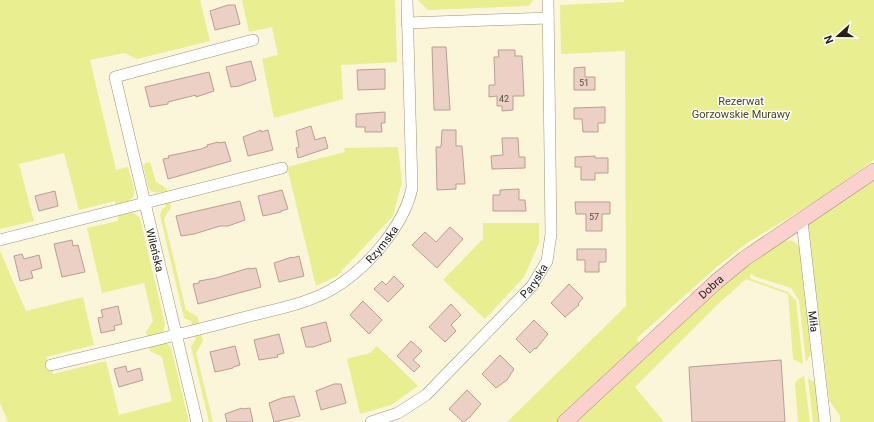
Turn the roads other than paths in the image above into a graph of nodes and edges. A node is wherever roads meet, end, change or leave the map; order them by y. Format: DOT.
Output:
graph roads {
  1 [pos="407,0"];
  2 [pos="548,0"];
  3 [pos="548,18"];
  4 [pos="407,23"];
  5 [pos="253,40"];
  6 [pos="282,168"];
  7 [pos="874,172"];
  8 [pos="144,204"];
  9 [pos="802,221"];
  10 [pos="0,240"];
  11 [pos="176,335"];
  12 [pos="51,366"];
  13 [pos="197,422"];
  14 [pos="371,422"];
  15 [pos="565,422"];
  16 [pos="824,422"];
  1 -- 4 [label="street, Rzymska"];
  2 -- 3 [label="street, Paryska"];
  3 -- 4 [label="street"];
  3 -- 14 [label="street, Paryska"];
  4 -- 11 [label="street, Rzymska"];
  5 -- 8 [label="street, Wileńska"];
  6 -- 8 [label="street"];
  7 -- 9 [label="street, Dobra"];
  8 -- 10 [label="street"];
  8 -- 11 [label="street, Wileńska"];
  9 -- 15 [label="street, Dobra"];
  9 -- 16 [label="street, Miła"];
  11 -- 12 [label="street, Rzymska"];
  11 -- 13 [label="street, Wileńska"];
}
